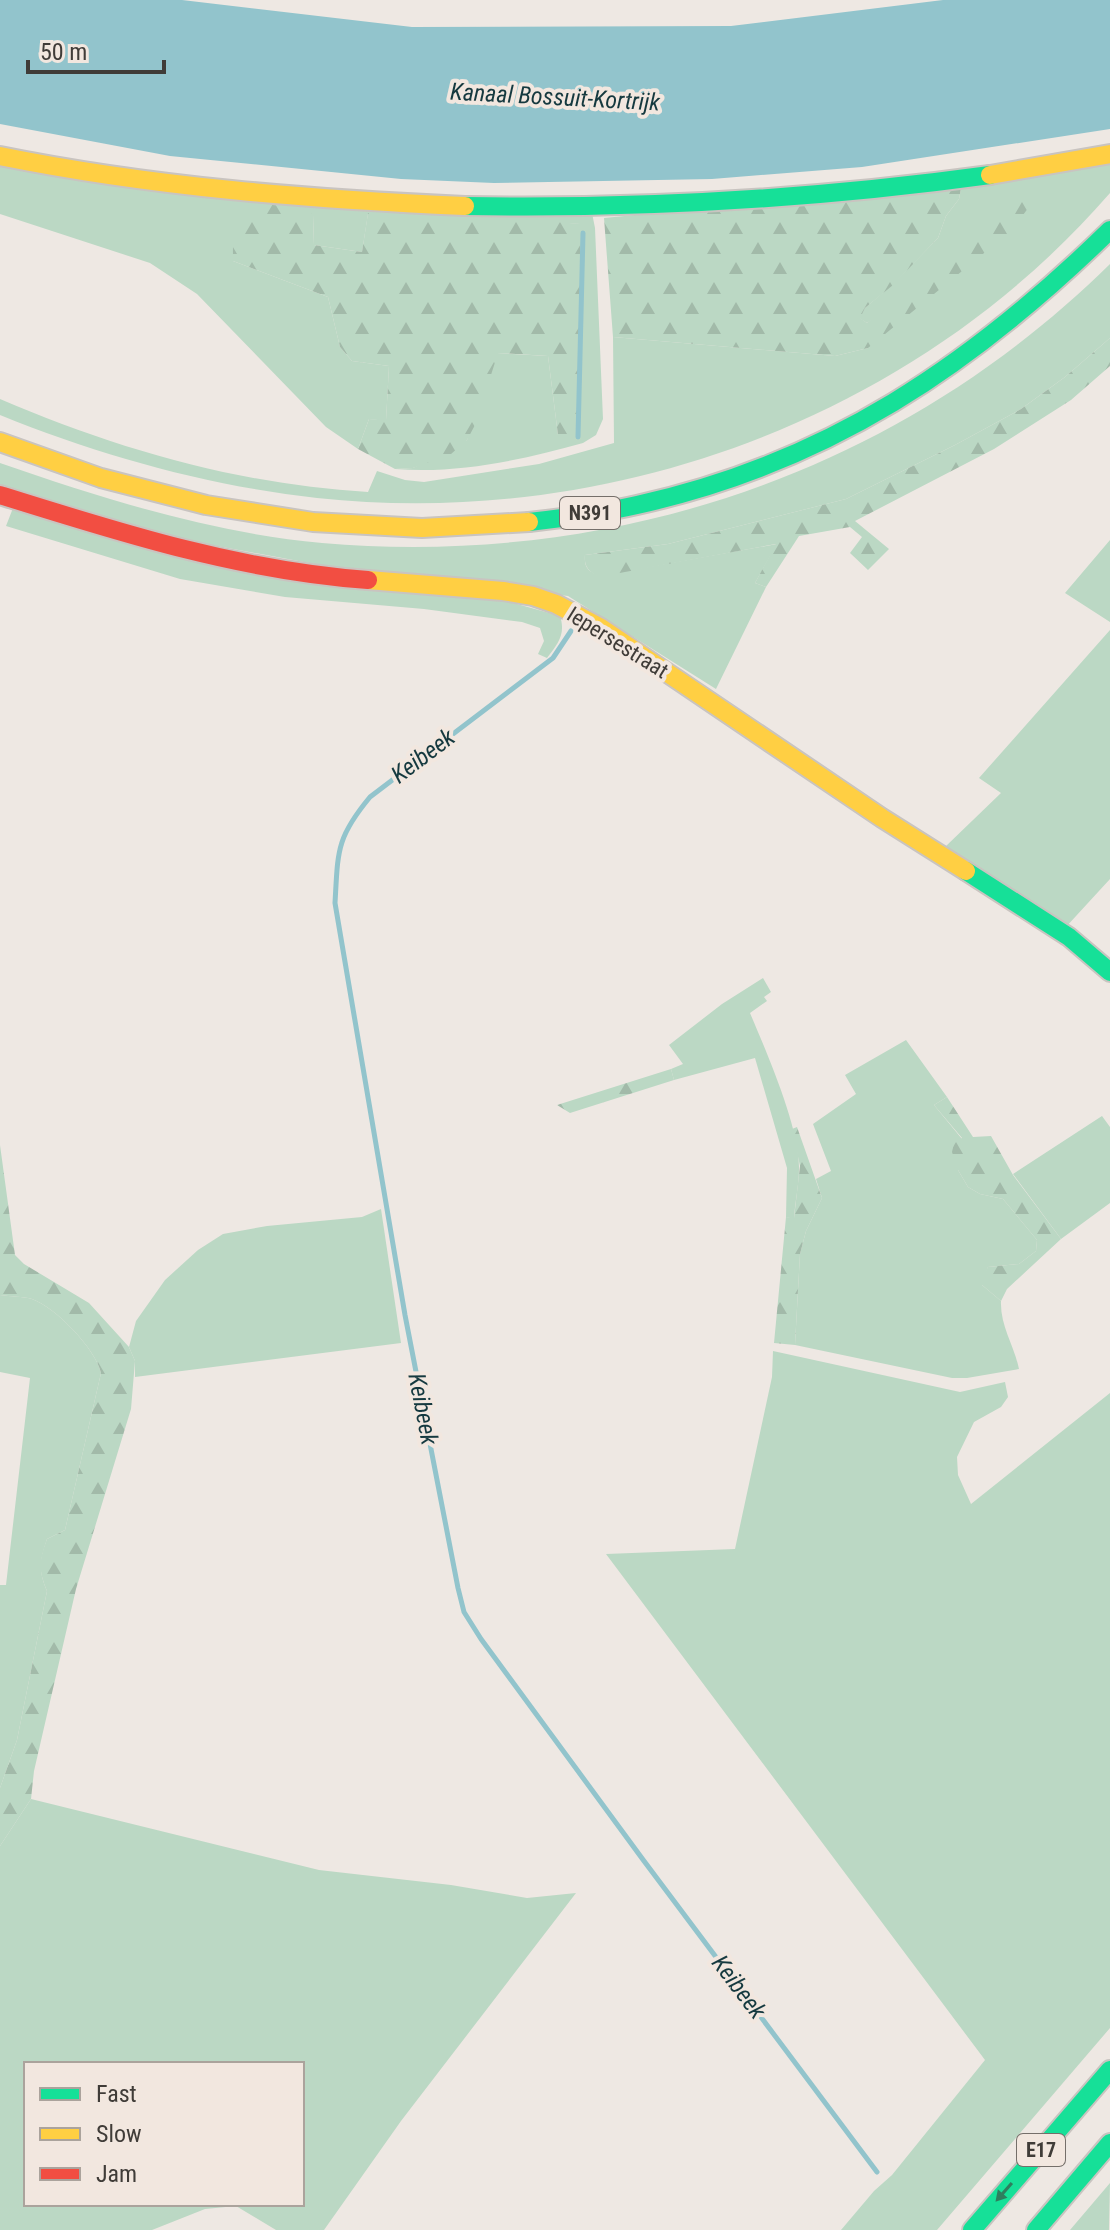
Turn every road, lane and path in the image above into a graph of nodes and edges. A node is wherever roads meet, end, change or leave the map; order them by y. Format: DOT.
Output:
graph roads {
  1 [pos="1110,154"];
  2 [pos="0,156"];
  3 [pos="1110,230"];
  4 [pos="0,442"];
  5 [pos="0,495"];
  6 [pos="1110,972"];
  7 [pos="1110,2070"];
  8 [pos="1110,2143"];
  9 [pos="972,2230"];
  10 [pos="1036,2230"];
  1 -- 2 [label="main road"];
  3 -- 4 [label="main road, N391"];
  5 -- 6 [label="main road, Iepersestraat"];
  7 -- 9 [label="main road, E17, one-way"];
  8 -- 10 [label="main road, E17"];
}
